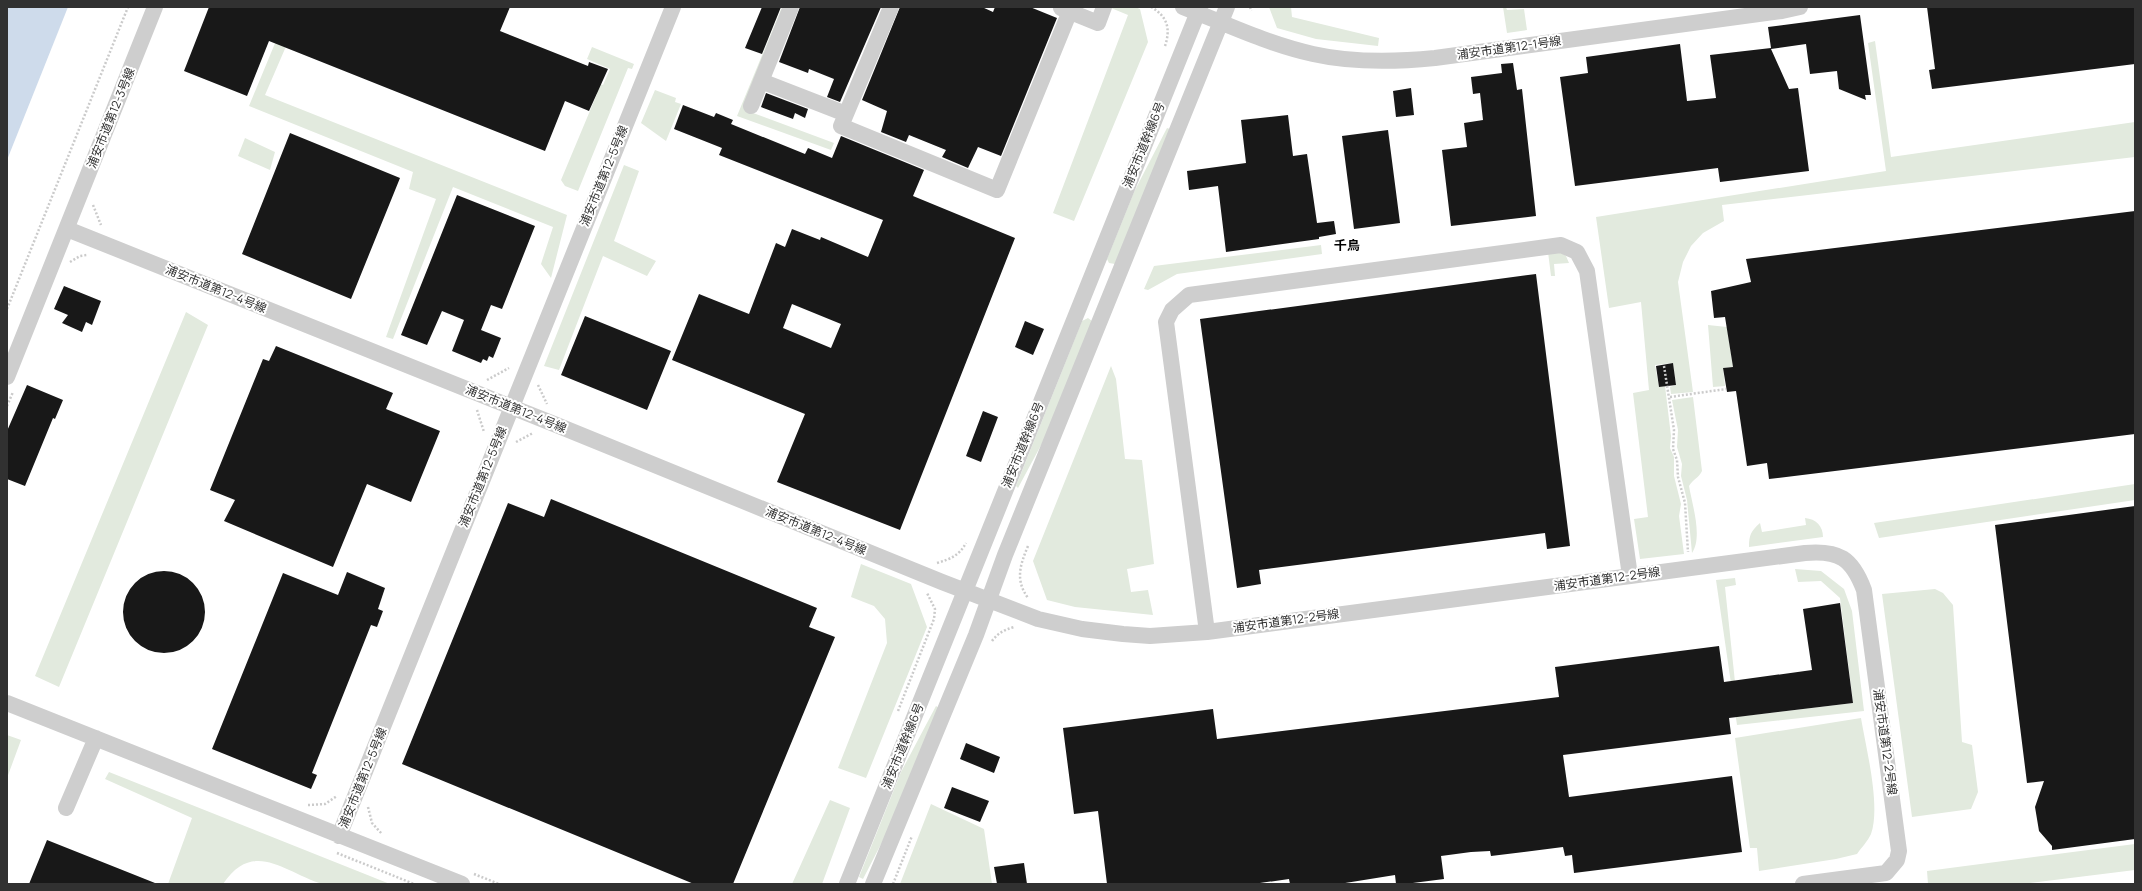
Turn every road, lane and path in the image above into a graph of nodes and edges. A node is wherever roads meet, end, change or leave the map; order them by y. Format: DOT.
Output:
graph roads {
  1 [pos="128,7"];
  2 [pos="155,7"];
  3 [pos="673,7"];
  4 [pos="791,7"];
  5 [pos="891,7"];
  6 [pos="1104,7"];
  7 [pos="1150,7"];
  8 [pos="1800,7"];
  9 [pos="1065,9"];
  10 [pos="1194,9"];
  11 [pos="1224,14"];
  12 [pos="1169,36"];
  13 [pos="761,80"];
  14 [pos="751,106"];
  15 [pos="846,114"];
  16 [pos="93,202"];
  17 [pos="67,229"];
  18 [pos="106,230"];
  19 [pos="92,255"];
  20 [pos="69,262"];
  21 [pos="7,310"];
  22 [pos="514,365"];
  23 [pos="1664,366"];
  24 [pos="483,380"];
  25 [pos="537,380"];
  26 [pos="11,381"];
  27 [pos="1726,389"];
  28 [pos="1669,397"];
  29 [pos="547,404"];
  30 [pos="7,406"];
  31 [pos="472,406"];
  32 [pos="511,407"];
  33 [pos="535,432"];
  34 [pos="484,437"];
  35 [pos="512,445"];
  36 [pos="1028,546"];
  37 [pos="961,552"];
  38 [pos="950,559"];
  39 [pos="1689,568"];
  40 [pos="1630,576"];
  41 [pos="1022,589"];
  42 [pos="966,591"];
  43 [pos="989,600"];
  44 [pos="933,602"];
  45 [pos="934,620"];
  46 [pos="1004,630"];
  47 [pos="1207,632"];
  48 [pos="991,642"];
  49 [pos="7,703"];
  50 [pos="96,738"];
  51 [pos="339,794"];
  52 [pos="303,804"];
  53 [pos="367,805"];
  54 [pos="66,808"];
  55 [pos="340,836"];
  56 [pos="384,836"];
  57 [pos="466,878"];
  58 [pos="1887,878"];
  59 [pos="499,884"];
  60 [pos="847,884"];
  61 [pos="873,884"];
  62 [pos="1803,884"];
  1 -- 21 [label="path"];
  2 -- 17 [label="street, 浦安市道第12-3号線"];
  3 -- 32 [label="street, 浦安市道第12-5号線"];
  4 -- 13 [label="street"];
  5 -- 15 [label="street"];
  6 -- 9 [label="street"];
  7 -- 12 [label="path"];
  8 -- 11 [label="street, 浦安市道第12-1号線"];
  9 -- 15 [label="street"];
  10 -- 11 [label="street, 浦安市道第12-1号線"];
  10 -- 42 [label="street, 浦安市道幹線6号"];
  11 -- 43 [label="street, 浦安市道幹線6号"];
  13 -- 14 [label="street"];
  13 -- 15 [label="street"];
  16 -- 18 [label="path"];
  17 -- 26 [label="street, 浦安市道第12-3号線"];
  17 -- 32 [label="street, 浦安市道第12-4号線"];
  19 -- 20 [label="path"];
  22 -- 24 [label="path"];
  23 -- 28 [label="path"];
  25 -- 29 [label="path"];
  26 -- 30 [label="path"];
  27 -- 28 [label="path"];
  28 -- 39 [label="path"];
  31 -- 34 [label="path"];
  32 -- 42 [label="street, 浦安市道第12-4号線"];
  32 -- 55 [label="street, 浦安市道第12-5号線"];
  33 -- 35 [label="path"];
  36 -- 41 [label="path"];
  37 -- 38 [label="path"];
  39 -- 40 [label="street, 浦安市道第12-2号線"];
  39 -- 58 [label="street, 浦安市道第12-2号線"];
  40 -- 47 [label="street, 浦安市道第12-2号線"];
  40 -- 47 [label="street"];
  42 -- 43 [label="street, 浦安市道第12-2号線"];
  42 -- 60 [label="street, 浦安市道幹線6号"];
  43 -- 47 [label="street, 浦安市道第12-2号線"];
  43 -- 61 [label="street, 浦安市道幹線6号"];
  44 -- 45 [label="path"];
  46 -- 48 [label="path"];
  49 -- 50 [label="street"];
  50 -- 54 [label="street"];
  50 -- 55 [label="street"];
  51 -- 52 [label="path"];
  53 -- 56 [label="path"];
  55 -- 57 [label="street"];
  57 -- 59 [label="path"];
  58 -- 62 [label="street, 浦安市道第12-2号線"];
}
